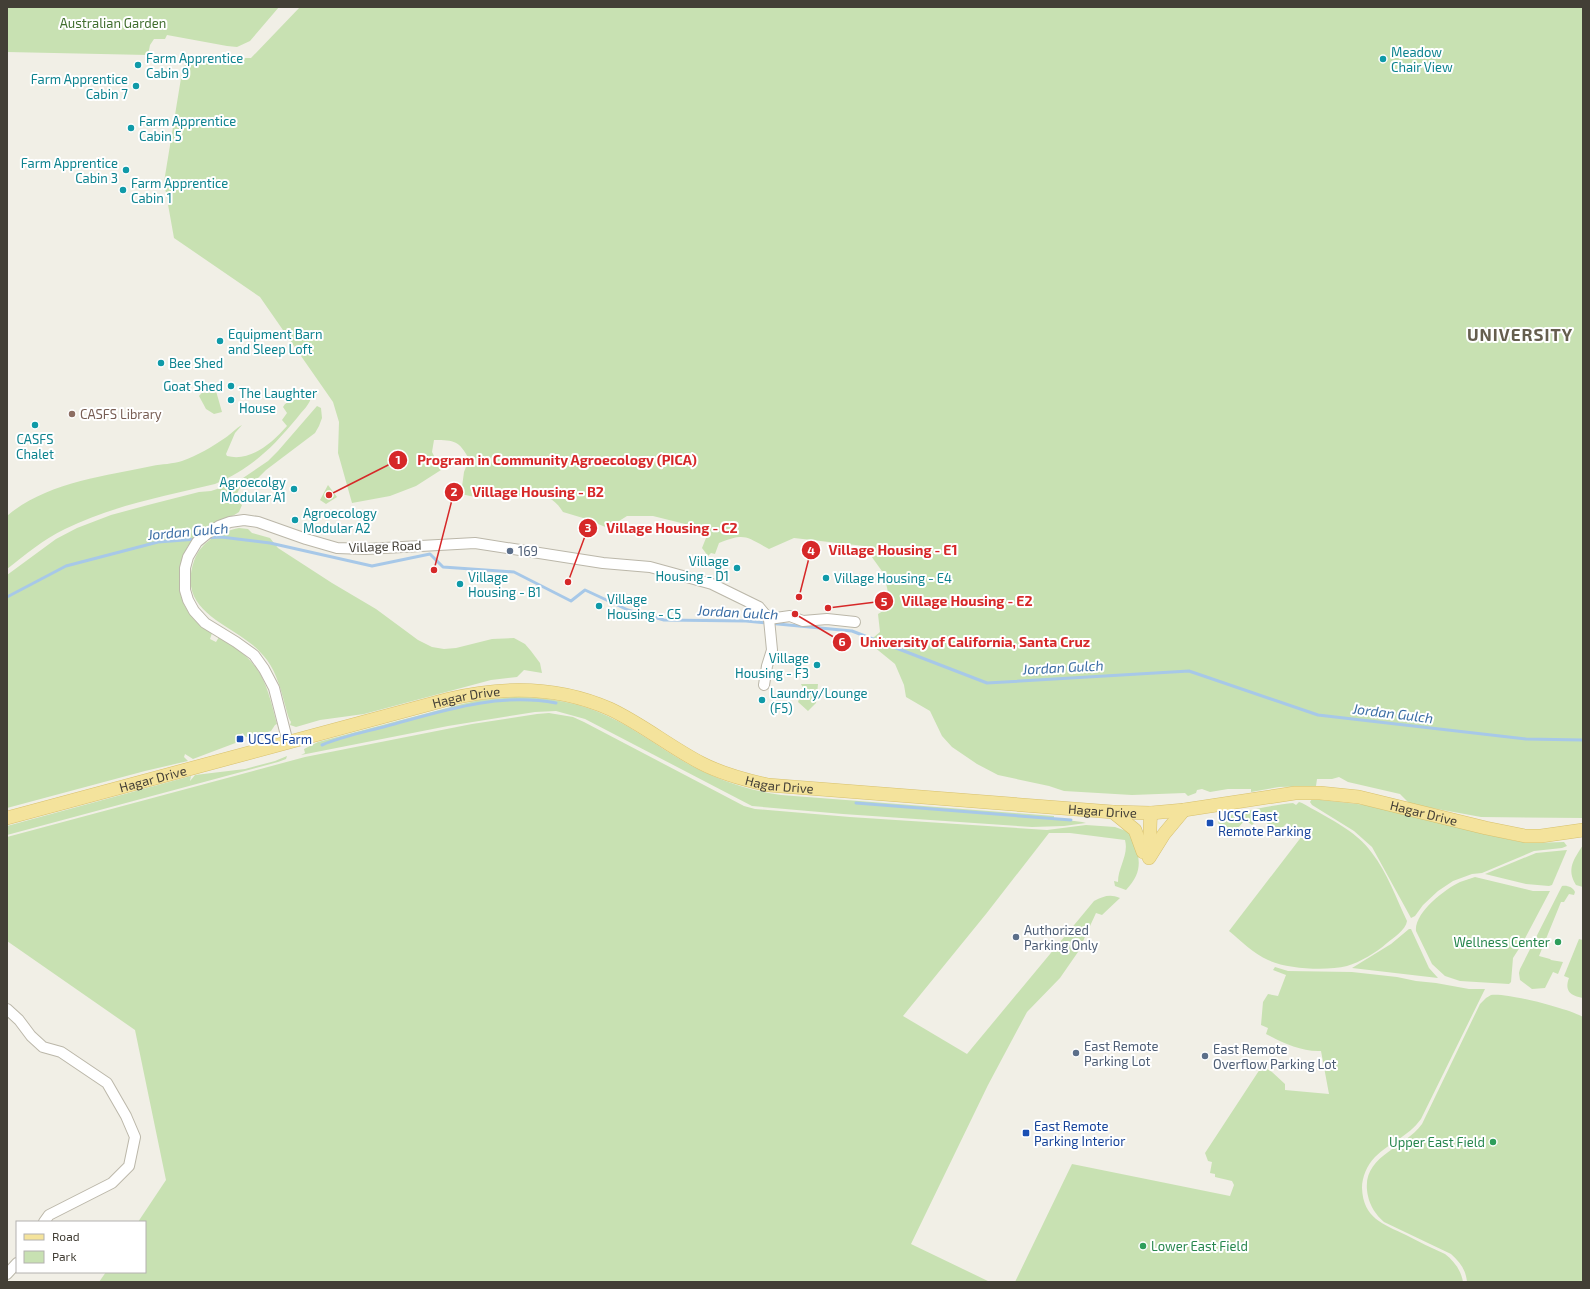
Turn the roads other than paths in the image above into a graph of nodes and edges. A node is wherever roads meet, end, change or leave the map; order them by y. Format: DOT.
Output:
graph roads {
  1 [pos="769,619"];
  2 [pos="856,622"];
  3 [pos="764,685"];
  4 [pos="288,743"];
  5 [pos="1184,810"];
  6 [pos="1113,812"];
  7 [pos="1151,813"];
  8 [pos="7,818"];
  9 [pos="1583,830"];
  10 [pos="1146,855"];
  11 [pos="7,1009"];
  12 [pos="45,1221"];
  13 [pos="16,1264"];
  14 [pos="7,1274"];
  1 -- 2 [label="street"];
  1 -- 3 [label="street"];
  1 -- 4 [label="street, Village Road"];
  4 -- 6 [label="main road, Hagar Drive"];
  4 -- 8 [label="main road, Hagar Drive"];
  5 -- 7 [label="main road, Hagar Drive"];
  5 -- 9 [label="main road, Hagar Drive"];
  5 -- 10 [label="main road"];
  6 -- 7 [label="main road, Hagar Drive"];
  6 -- 10 [label="main road"];
  7 -- 10 [label="main road"];
  11 -- 12 [label="street"];
  13 -- 14 [label="street"];
}
